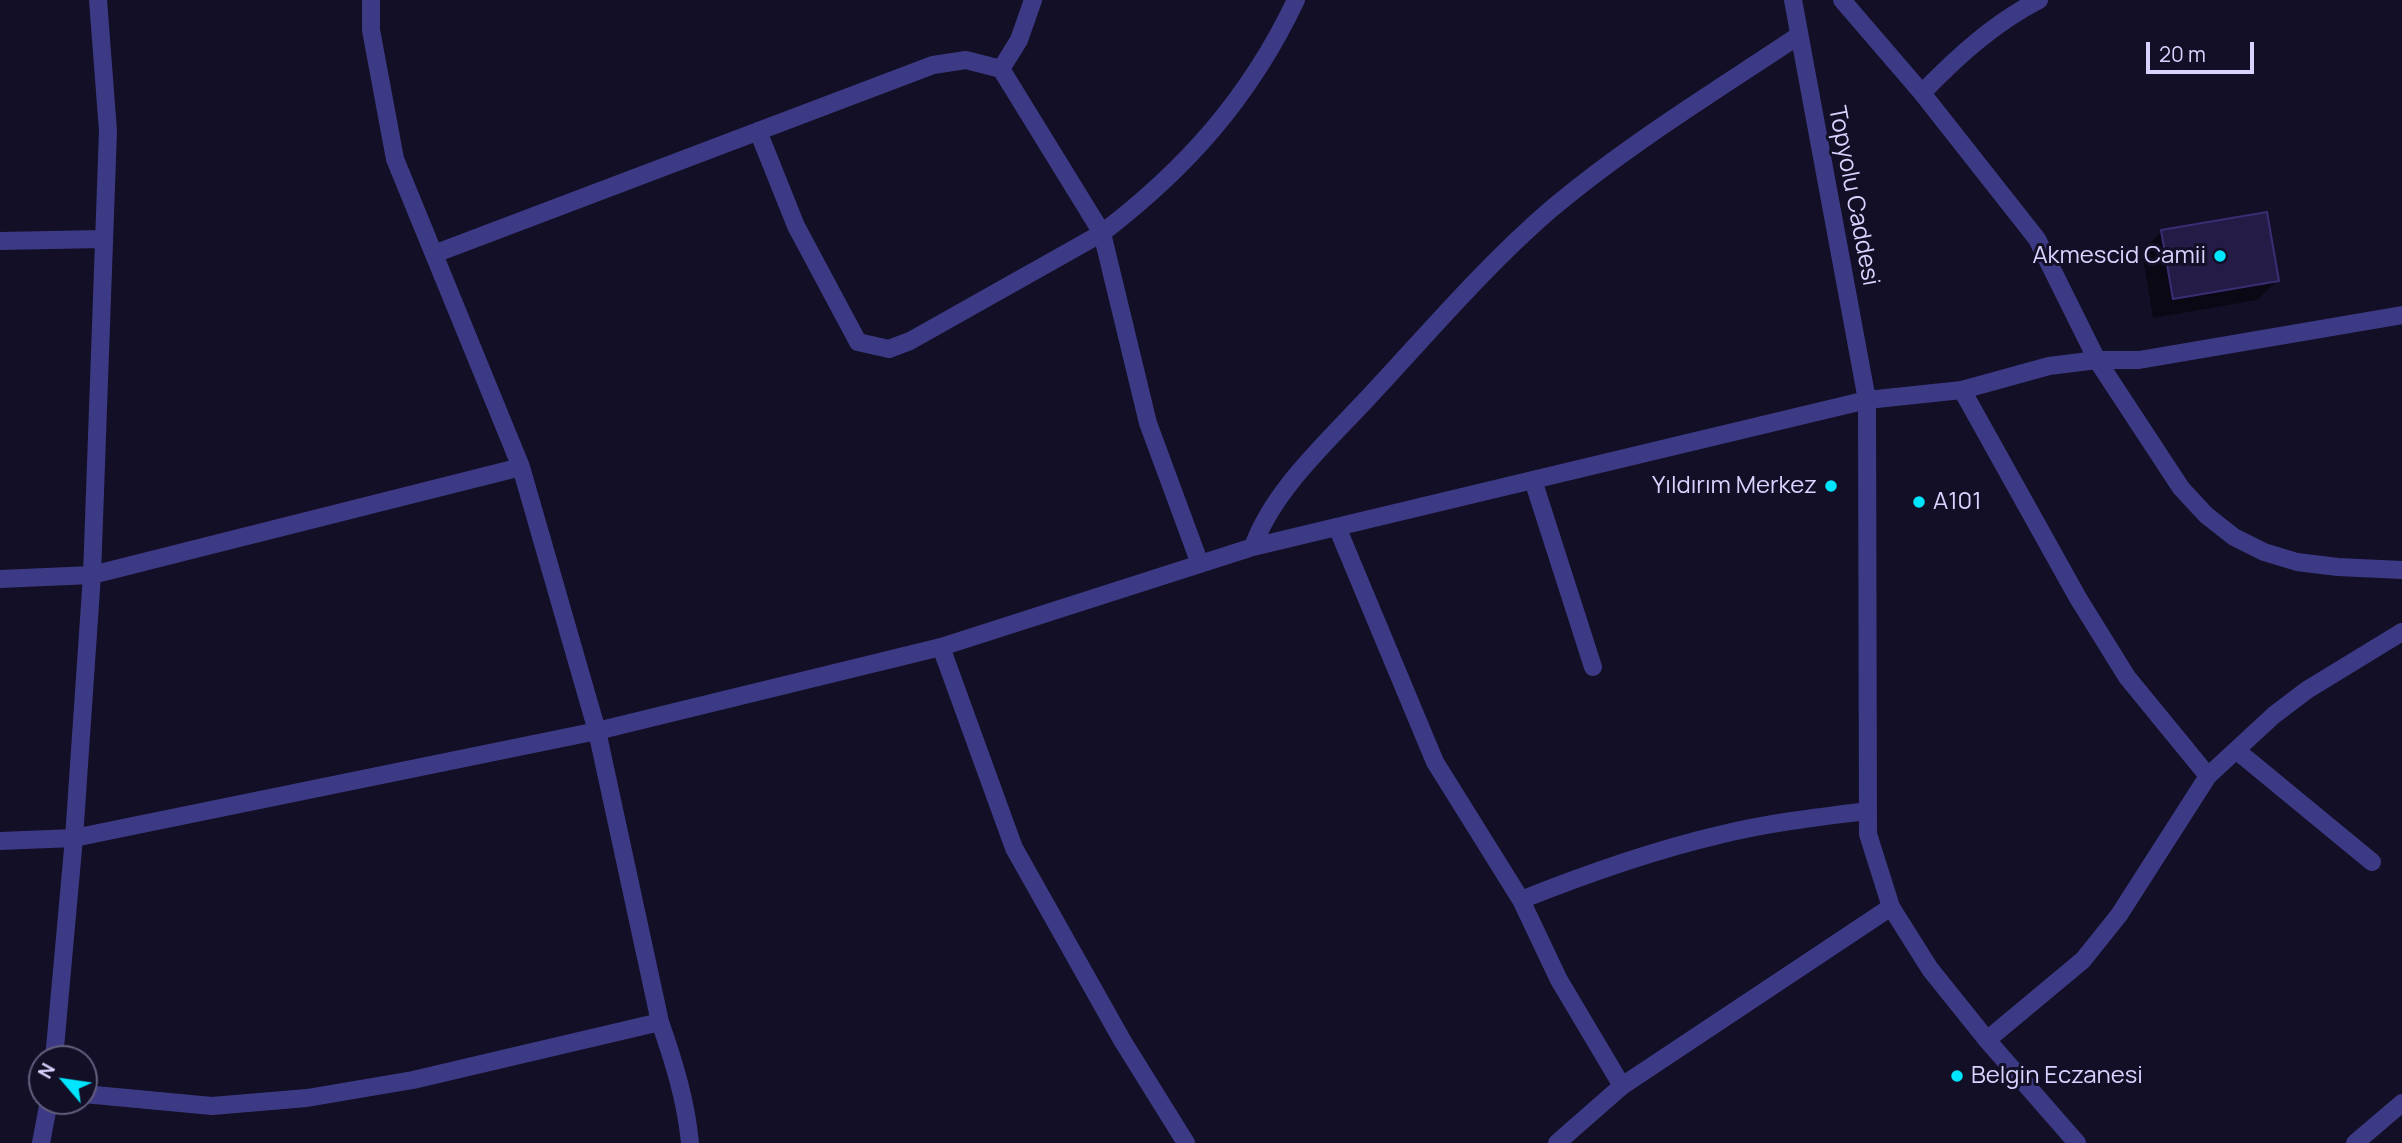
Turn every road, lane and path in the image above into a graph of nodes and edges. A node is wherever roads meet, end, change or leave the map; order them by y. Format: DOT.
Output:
graph roads {
  1 [pos="98,0"];
  2 [pos="372,0"];
  3 [pos="1033,0"];
  4 [pos="1296,0"];
  5 [pos="1793,0"];
  6 [pos="1842,0"];
  7 [pos="2039,0"];
  8 [pos="1798,36"];
  9 [pos="1001,69"];
  10 [pos="1922,93"];
  11 [pos="758,131"];
  12 [pos="1102,233"];
  13 [pos="103,239"];
  14 [pos="0,241"];
  15 [pos="434,254"];
  16 [pos="2402,315"];
  17 [pos="2097,360"];
  18 [pos="1962,390"];
  19 [pos="1867,400"];
  20 [pos="521,467"];
  21 [pos="1533,481"];
  22 [pos="1338,527"];
  23 [pos="1252,547"];
  24 [pos="1200,564"];
  25 [pos="2402,570"];
  26 [pos="92,575"];
  27 [pos="0,579"];
  28 [pos="2402,632"];
  29 [pos="941,647"];
  30 [pos="1593,667"];
  31 [pos="597,731"];
  32 [pos="2236,750"];
  33 [pos="2207,776"];
  34 [pos="1867,811"];
  35 [pos="74,838"];
  36 [pos="0,841"];
  37 [pos="2372,862"];
  38 [pos="1521,900"];
  39 [pos="1891,908"];
  40 [pos="660,1022"];
  41 [pos="1987,1040"];
  42 [pos="55,1045"];
  43 [pos="1622,1086"];
  44 [pos="98,1095"];
  45 [pos="2402,1103"];
  46 [pos="47,1115"];
  47 [pos="41,1143"];
  48 [pos="690,1143"];
  49 [pos="1186,1143"];
  50 [pos="1558,1143"];
  51 [pos="2077,1143"];
  52 [pos="2355,1143"];
  1 -- 13 [label="street"];
  2 -- 15 [label="street"];
  3 -- 9 [label="street"];
  4 -- 12 [label="street"];
  5 -- 8 [label="street, Topyolu Caddesi"];
  6 -- 10 [label="street"];
  7 -- 10 [label="street"];
  8 -- 19 [label="street, Topyolu Caddesi"];
  8 -- 23 [label="street"];
  9 -- 11 [label="street"];
  9 -- 12 [label="street"];
  10 -- 17 [label="street"];
  11 -- 12 [label="street"];
  11 -- 15 [label="street"];
  12 -- 24 [label="street"];
  13 -- 14 [label="street"];
  13 -- 26 [label="street"];
  15 -- 20 [label="street"];
  16 -- 17 [label="street"];
  17 -- 18 [label="street"];
  17 -- 25 [label="street"];
  18 -- 19 [label="street"];
  18 -- 33 [label="street"];
  19 -- 21 [label="street"];
  19 -- 34 [label="street, Topyolu Caddesi"];
  20 -- 26 [label="street"];
  20 -- 31 [label="street"];
  21 -- 22 [label="street"];
  21 -- 30 [label="street"];
  22 -- 23 [label="street"];
  22 -- 38 [label="street"];
  23 -- 24 [label="street"];
  24 -- 29 [label="street"];
  26 -- 27 [label="street"];
  26 -- 35 [label="street"];
  28 -- 32 [label="street"];
  29 -- 31 [label="street"];
  29 -- 49 [label="street"];
  31 -- 35 [label="street"];
  31 -- 40 [label="street"];
  32 -- 33 [label="street"];
  32 -- 37 [label="street"];
  33 -- 41 [label="street"];
  34 -- 38 [label="street"];
  34 -- 39 [label="street, Topyolu Caddesi"];
  35 -- 36 [label="street"];
  35 -- 42 [label="street"];
  38 -- 43 [label="street"];
  39 -- 41 [label="street, Topyolu Caddesi"];
  39 -- 43 [label="street"];
  40 -- 44 [label="street"];
  40 -- 48 [label="street"];
  41 -- 51 [label="street, Topyolu Caddesi"];
  43 -- 50 [label="street"];
  45 -- 52 [label="street"];
  46 -- 47 [label="street"];
}
